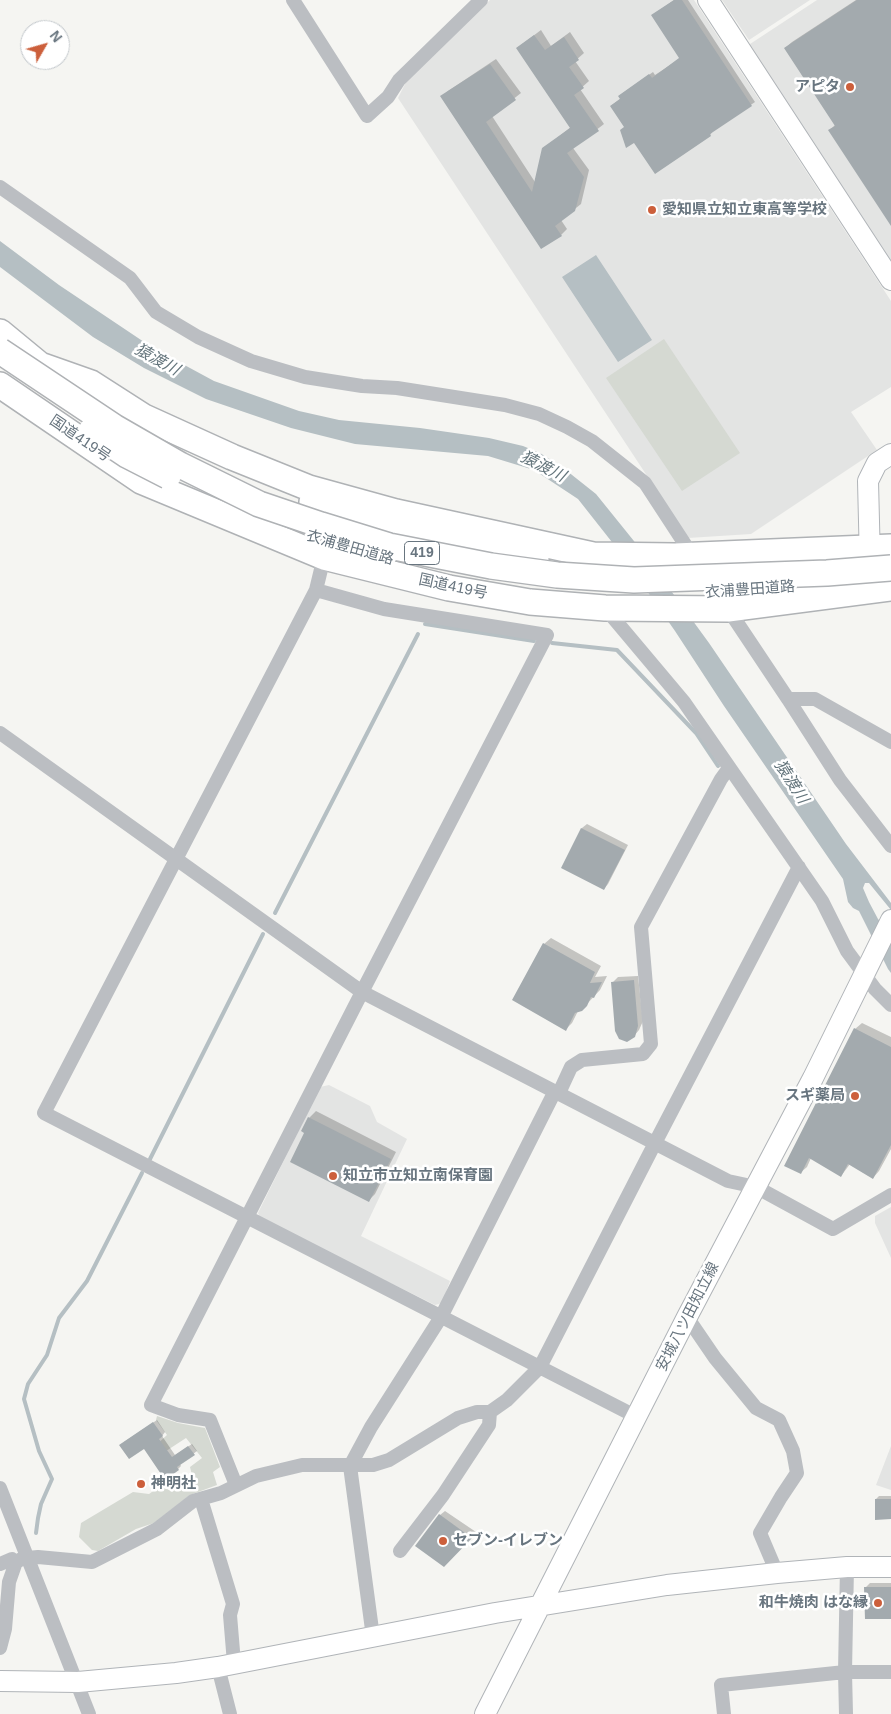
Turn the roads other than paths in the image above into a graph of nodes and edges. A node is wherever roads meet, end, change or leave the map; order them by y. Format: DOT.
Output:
graph roads {
  1 [pos="293,0"];
  2 [pos="481,0"];
  3 [pos="708,0"];
  4 [pos="0,186"];
  5 [pos="891,280"];
  6 [pos="0,332"];
  7 [pos="0,351"];
  8 [pos="40,365"];
  9 [pos="0,368"];
  10 [pos="0,385"];
  11 [pos="891,454"];
  12 [pos="881,548"];
  13 [pos="683,556"];
  14 [pos="324,557"];
  15 [pos="891,568"];
  16 [pos="827,574"];
  17 [pos="884,586"];
  18 [pos="316,590"];
  19 [pos="614,607"];
  20 [pos="728,609"];
  21 [pos="788,699"];
  22 [pos="0,734"];
  23 [pos="891,742"];
  24 [pos="729,768"];
  25 [pos="891,846"];
  26 [pos="176,860"];
  27 [pos="799,868"];
  28 [pos="891,920"];
  29 [pos="865,975"];
  30 [pos="362,992"];
  31 [pos="891,1005"];
  32 [pos="557,1092"];
  33 [pos="655,1143"];
  34 [pos="756,1187"];
  35 [pos="891,1195"];
  36 [pos="246,1218"];
  37 [pos="441,1317"];
  38 [pos="687,1317"];
  39 [pos="540,1367"];
  40 [pos="490,1412"];
  41 [pos="637,1417"];
  42 [pos="350,1466"];
  43 [pos="236,1485"];
  44 [pos="0,1488"];
  45 [pos="200,1499"];
  46 [pos="400,1551"];
  47 [pos="24,1559"];
  48 [pos="0,1564"];
  49 [pos="847,1567"];
  50 [pos="891,1567"];
  51 [pos="777,1573"];
  52 [pos="541,1605"];
  53 [pos="373,1637"];
  54 [pos="0,1648"];
  55 [pos="226,1665"];
  56 [pos="845,1672"];
  57 [pos="891,1672"];
  58 [pos="0,1681"];
  59 [pos="78,1682"];
  60 [pos="89,1714"];
  61 [pos="230,1714"];
  62 [pos="485,1714"];
  63 [pos="724,1714"];
  64 [pos="846,1714"];
  1 -- 2 [label="street"];
  3 -- 5 [label="street"];
  4 -- 13 [label="street"];
  6 -- 8 [label="highway, 419"];
  7 -- 16 [label="highway, 衣浦豊田道路 / 419, bridge"];
  8 -- 13 [label="highway, 419"];
  8 -- 16 [label="highway, 衣浦豊田道路 / 419, bridge"];
  9 -- 17 [label="highway, 衣浦豊田道路 / 419, bridge"];
  10 -- 14 [label="highway, 国道419号 / 419"];
  11 -- 12 [label="street"];
  12 -- 13 [label="highway, 419"];
  12 -- 17 [label="street"];
  14 -- 18 [label="street"];
  14 -- 19 [label="highway, 国道419号 / 419"];
  15 -- 16 [label="highway, 衣浦豊田道路 / 419, bridge"];
  17 -- 20 [label="highway, 国道419号 / 419"];
  18 -- 26 [label="street"];
  18 -- 30 [label="street"];
  19 -- 20 [label="highway, 国道419号 / 419"];
  19 -- 24 [label="street"];
  20 -- 21 [label="street"];
  21 -- 23 [label="street"];
  21 -- 25 [label="street"];
  22 -- 26 [label="street"];
  24 -- 27 [label="street"];
  24 -- 32 [label="street"];
  26 -- 30 [label="street"];
  26 -- 36 [label="street"];
  27 -- 29 [label="street"];
  27 -- 33 [label="street"];
  28 -- 29 [label="street, 安城八ツ田知立線"];
  29 -- 31 [label="street"];
  29 -- 34 [label="street, 安城八ツ田知立線"];
  30 -- 32 [label="street"];
  30 -- 36 [label="street"];
  32 -- 33 [label="street"];
  32 -- 37 [label="street"];
  33 -- 34 [label="street"];
  33 -- 39 [label="street"];
  34 -- 35 [label="street"];
  34 -- 38 [label="street, 安城八ツ田知立線"];
  36 -- 37 [label="street"];
  36 -- 43 [label="street"];
  37 -- 39 [label="street"];
  37 -- 42 [label="street"];
  38 -- 41 [label="street, 安城八ツ田知立線"];
  38 -- 51 [label="street"];
  39 -- 40 [label="street"];
  39 -- 41 [label="street"];
  40 -- 42 [label="street"];
  40 -- 46 [label="street"];
  41 -- 52 [label="street, 安城八ツ田知立線"];
  42 -- 43 [label="street"];
  42 -- 53 [label="street"];
  43 -- 45 [label="street"];
  44 -- 47 [label="street"];
  45 -- 47 [label="street"];
  45 -- 55 [label="street"];
  47 -- 48 [label="street"];
  47 -- 54 [label="street"];
  47 -- 59 [label="street"];
  49 -- 50 [label="street"];
  49 -- 51 [label="street"];
  49 -- 56 [label="street"];
  51 -- 52 [label="street"];
  52 -- 53 [label="street"];
  52 -- 62 [label="street, 安城八ツ田知立線"];
  53 -- 55 [label="street"];
  55 -- 59 [label="street"];
  55 -- 61 [label="street"];
  56 -- 57 [label="street"];
  56 -- 63 [label="street"];
  56 -- 64 [label="street"];
  58 -- 59 [label="street"];
  59 -- 60 [label="street"];
}
